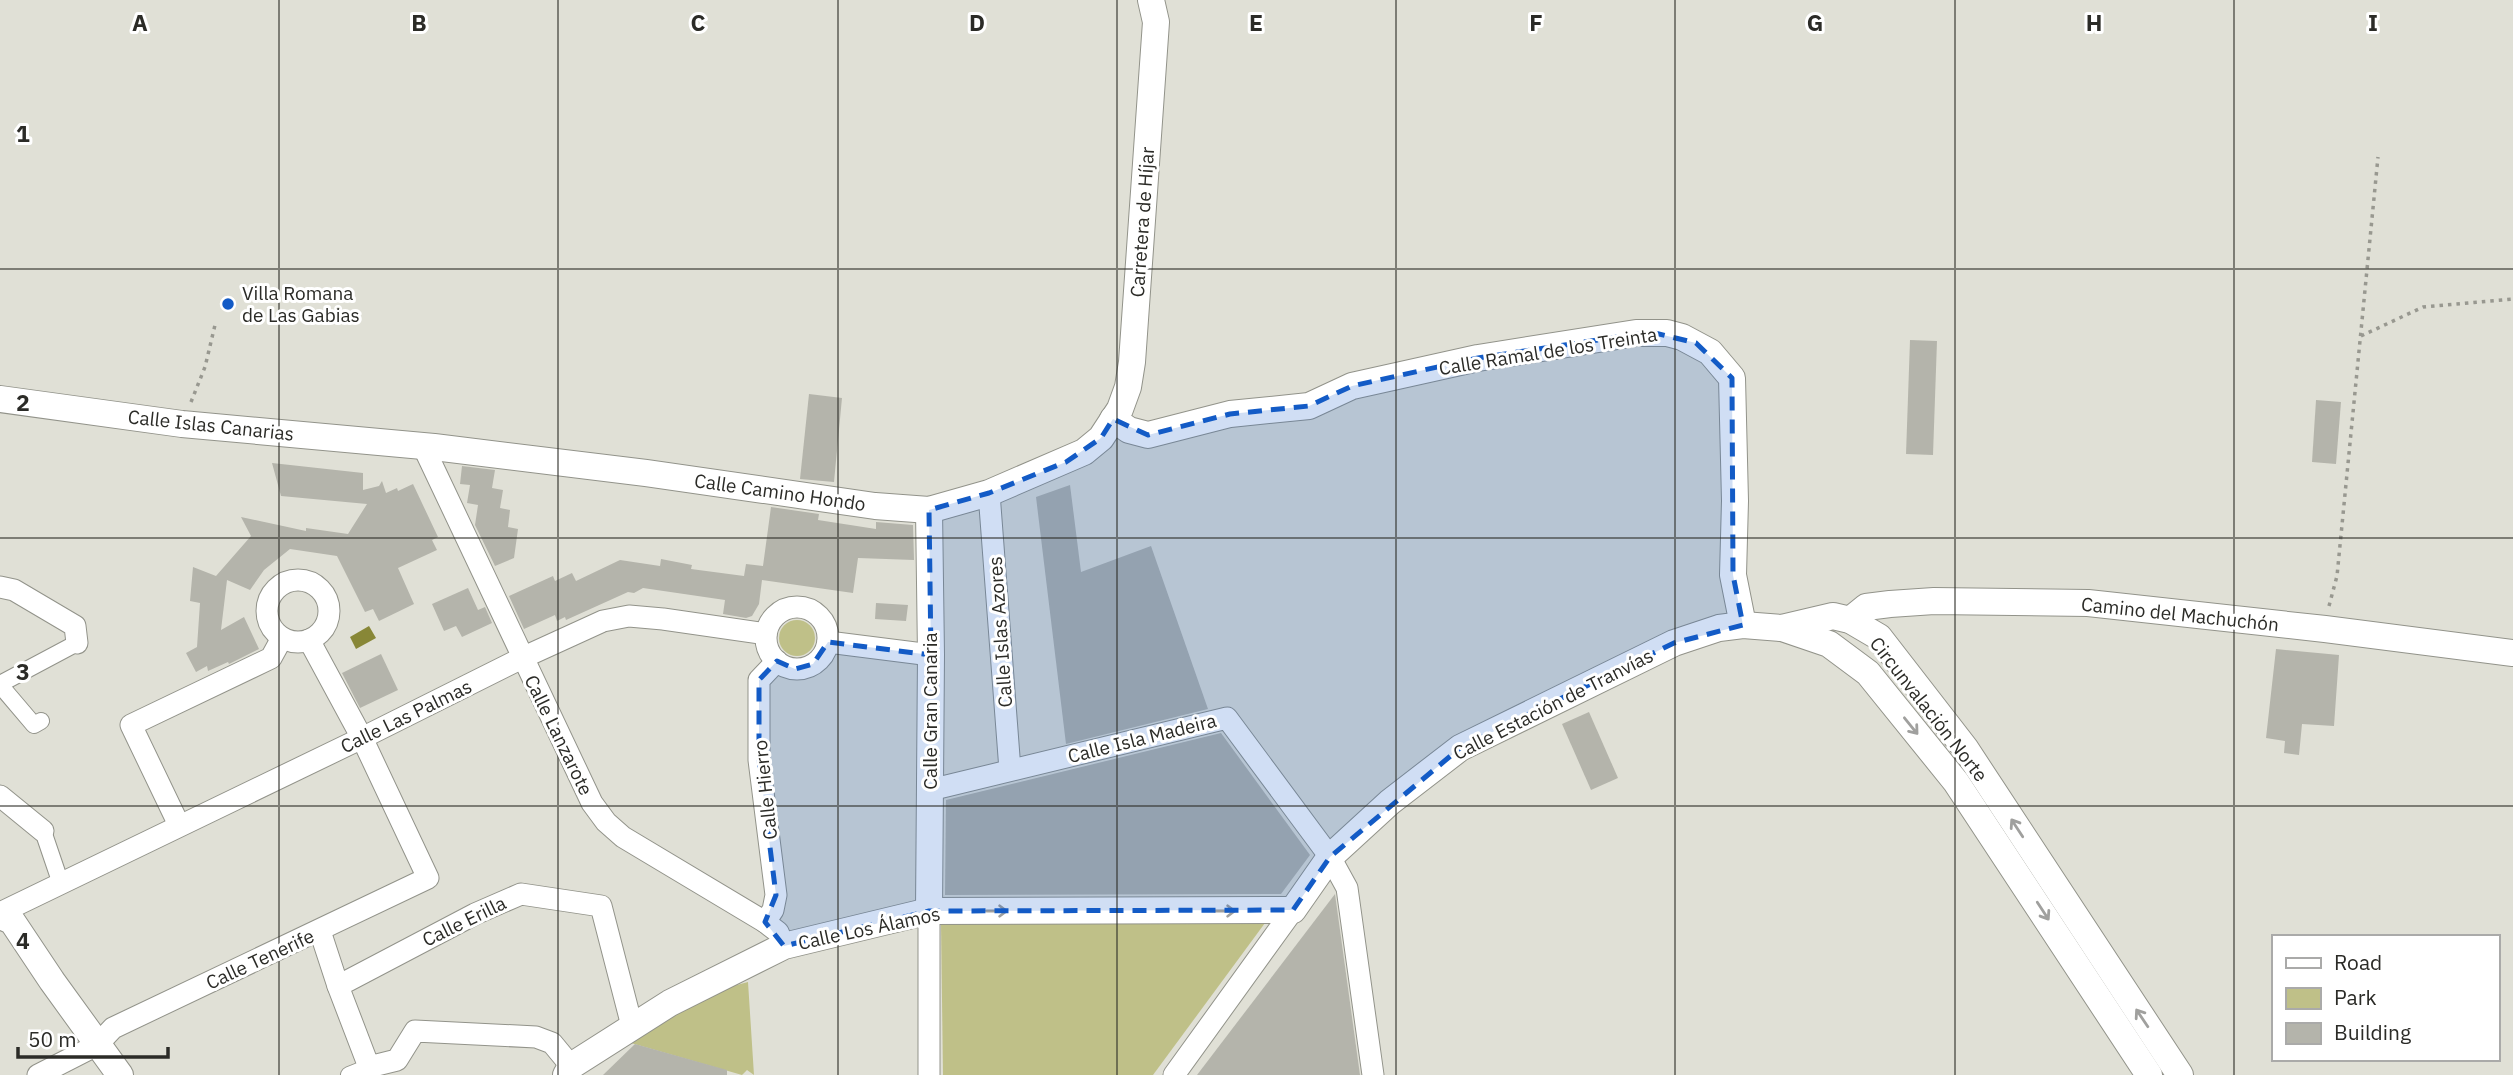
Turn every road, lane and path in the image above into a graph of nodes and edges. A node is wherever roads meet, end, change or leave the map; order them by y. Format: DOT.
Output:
graph roads {
  1 [pos="1158,7"];
  2 [pos="2378,157"];
  3 [pos="2513,299"];
  4 [pos="215,325"];
  5 [pos="2361,336"];
  6 [pos="0,399"];
  7 [pos="1113,419"];
  8 [pos="182,424"];
  9 [pos="423,446"];
  10 [pos="989,494"];
  11 [pos="929,510"];
  12 [pos="0,587"];
  13 [pos="1850,620"];
  14 [pos="1743,625"];
  15 [pos="1782,628"];
  16 [pos="2325,629"];
  17 [pos="766,634"];
  18 [pos="282,638"];
  19 [pos="309,640"];
  20 [pos="828,642"];
  21 [pos="77,643"];
  22 [pos="2513,653"];
  23 [pos="931,655"];
  24 [pos="522,658"];
  25 [pos="776,661"];
  26 [pos="1868,673"];
  27 [pos="0,685"];
  28 [pos="41,721"];
  29 [pos="362,738"];
  30 [pos="1010,771"];
  31 [pos="930,790"];
  32 [pos="0,796"];
  33 [pos="179,825"];
  34 [pos="43,831"];
  35 [pos="1330,857"];
  36 [pos="61,884"];
  37 [pos="1293,910"];
  38 [pos="929,911"];
  39 [pos="0,914"];
  40 [pos="765,922"];
  41 [pos="320,931"];
  42 [pos="784,946"];
  43 [pos="338,986"];
  44 [pos="632,1026"];
  45 [pos="97,1045"];
  46 [pos="400,1067"];
  47 [pos="359,1071"];
  48 [pos="569,1071"];
  49 [pos="38,1075"];
  50 [pos="120,1075"];
  51 [pos="929,1075"];
  52 [pos="1174,1075"];
  53 [pos="1373,1075"];
  54 [pos="2149,1075"];
  55 [pos="2180,1075"];
  1 -- 7 [label="street, Carretera de Híjar"];
  2 -- 5 [label="path"];
  3 -- 5 [label="path"];
  4 -- 8 [label="path"];
  5 -- 16 [label="path"];
  6 -- 8 [label="street, Calle Islas Canarias"];
  7 -- 10 [label="street, Calle Camino Hondo"];
  7 -- 14 [label="street, Calle Ramal de los Treinta"];
  8 -- 9 [label="street, Calle Islas Canarias"];
  9 -- 11 [label="street, Calle Camino Hondo"];
  9 -- 24 [label="street, Calle Lanzarote"];
  10 -- 11 [label="street, Calle Camino Hondo"];
  10 -- 30 [label="street, Calle Islas Azores"];
  11 -- 23 [label="street, Calle Gran Canaria"];
  12 -- 21 [label="street"];
  13 -- 15 [label="street"];
  13 -- 16 [label="street, Camino del Machuchón"];
  13 -- 26 [label="street"];
  55 -- 13 [label="street, Circunvalación Norte, one-way"];
  14 -- 15 [label="street, Calle Estación de Tranvías"];
  14 -- 35 [label="street, Calle Estación de Tranvías"];
  15 -- 26 [label="street, Circunvalación Norte"];
  16 -- 22 [label="street, Camino del Machuchón"];
  17 -- 20 [label="street"];
  17 -- 24 [label="street, Calle Las Palmas"];
  17 -- 25 [label="street"];
  18 -- 19 [label="street"];
  18 -- 19 [label="street"];
  18 -- 33 [label="street"];
  19 -- 29 [label="street"];
  20 -- 23 [label="street"];
  20 -- 25 [label="street"];
  21 -- 27 [label="street"];
  23 -- 31 [label="street, Calle Gran Canaria"];
  24 -- 29 [label="street, Calle Las Palmas"];
  24 -- 40 [label="street, Calle Lanzarote"];
  25 -- 40 [label="street, Calle Hierro"];
  26 -- 54 [label="street, Circunvalación Norte, one-way"];
  27 -- 28 [label="street"];
  29 -- 33 [label="street, Calle Las Palmas"];
  29 -- 41 [label="street, Calle Tenerife"];
  30 -- 31 [label="street, Calle Isla Madeira"];
  30 -- 35 [label="street, Calle Isla Madeira"];
  31 -- 38 [label="street, Calle Gran Canaria"];
  32 -- 34 [label="street"];
  33 -- 36 [label="street, Calle Las Palmas"];
  34 -- 36 [label="street"];
  35 -- 37 [label="street, Calle Estación de Tranvías"];
  35 -- 53 [label="street"];
  36 -- 39 [label="street, Calle Las Palmas"];
  38 -- 37 [label="street, Calle Los Álamos, one-way"];
  37 -- 52 [label="street, Calle Estación de Tranvías"];
  38 -- 42 [label="street, Calle Los Álamos"];
  38 -- 51 [label="street"];
  39 -- 45 [label="street"];
  40 -- 42 [label="street, Calle Lanzarote"];
  41 -- 43 [label="street"];
  41 -- 45 [label="street, Calle Tenerife"];
  42 -- 44 [label="street, Calle Los Álamos"];
  43 -- 44 [label="street, Calle Erilla"];
  43 -- 47 [label="street"];
  44 -- 48 [label="street, Calle Los Álamos"];
  45 -- 49 [label="street, Calle Tenerife"];
  45 -- 50 [label="street"];
  46 -- 47 [label="street"];
  46 -- 48 [label="street"];
}
